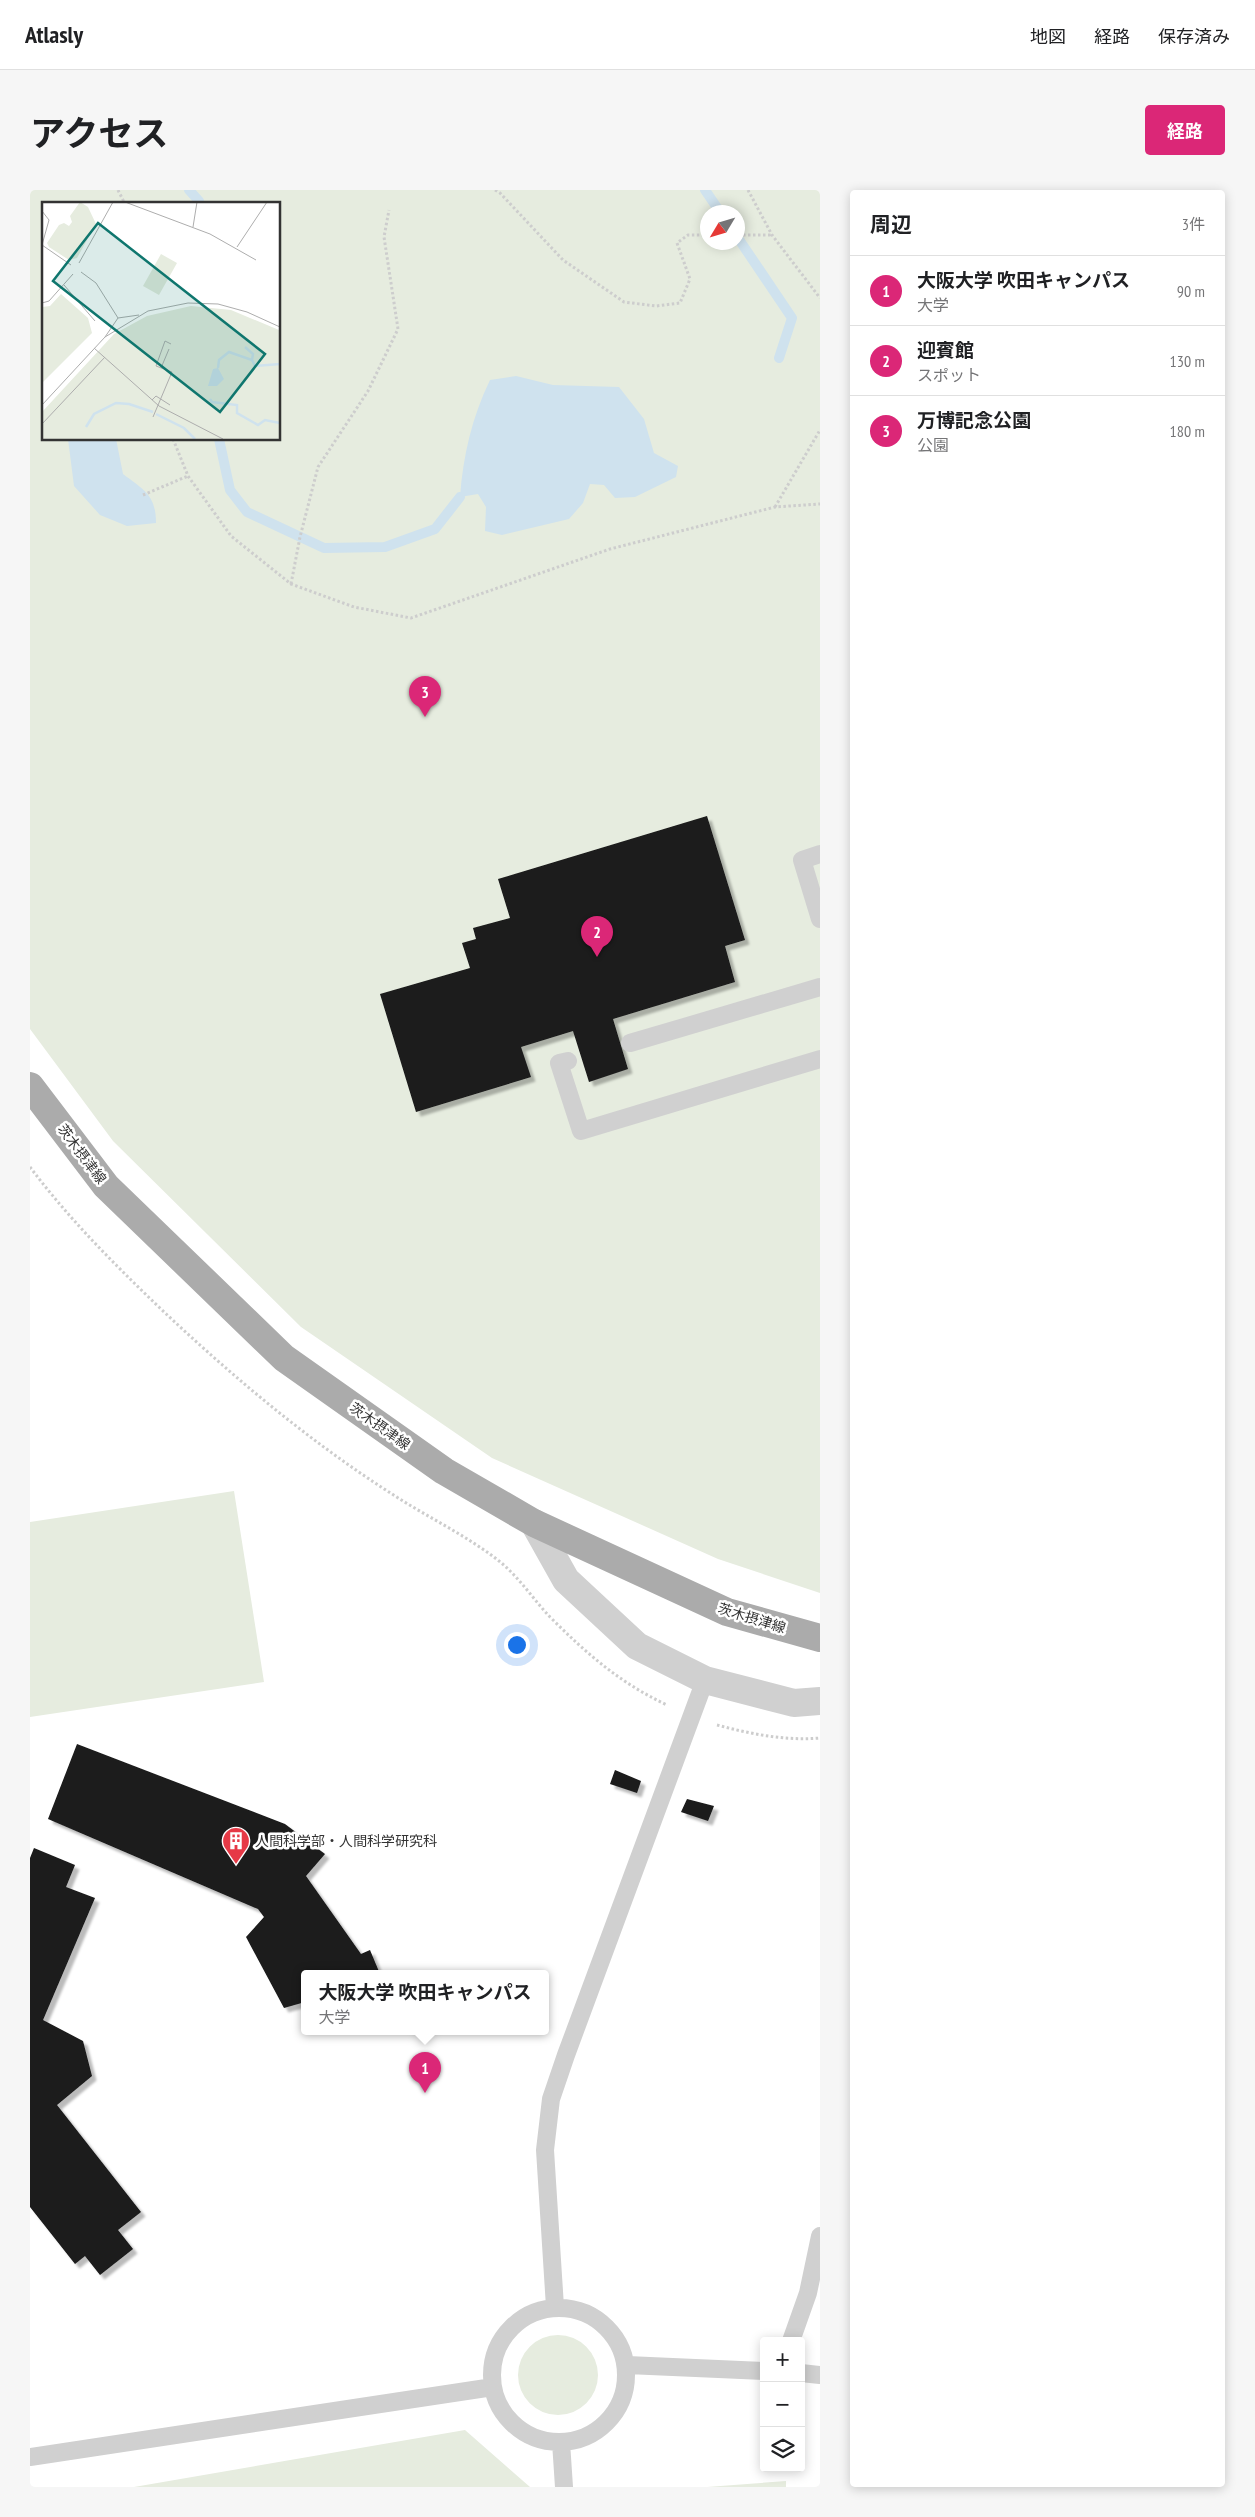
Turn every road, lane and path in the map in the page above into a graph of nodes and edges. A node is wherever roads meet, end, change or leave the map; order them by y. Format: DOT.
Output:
graph roads {
  1 [pos="118,190"];
  2 [pos="495,190"];
  3 [pos="748,190"];
  4 [pos="124,202"];
  5 [pos="389,210"];
  6 [pos="700,235"];
  7 [pos="745,235"];
  8 [pos="772,235"];
  9 [pos="820,298"];
  10 [pos="820,430"];
  11 [pos="173,440"];
  12 [pos="188,476"];
  13 [pos="143,496"];
  14 [pos="820,504"];
  15 [pos="775,507"];
  16 [pos="291,584"];
  17 [pos="820,854"];
  18 [pos="820,918"];
  19 [pos="820,987"];
  20 [pos="630,1043"];
  21 [pos="820,1059"];
  22 [pos="568,1061"];
  23 [pos="30,1086"];
  24 [pos="30,1167"];
  25 [pos="534,1523"];
  26 [pos="820,1638"];
  27 [pos="705,1680"];
  28 [pos="820,1701"];
  29 [pos="691,1715"];
  30 [pos="820,1738"];
  31 [pos="820,2236"];
  32 [pos="554,2307"];
  33 [pos="792,2337"];
  34 [pos="626,2365"];
  35 [pos="760,2371"];
  36 [pos="805,2373"];
  37 [pos="820,2375"];
  38 [pos="493,2387"];
  39 [pos="561,2442"];
  40 [pos="30,2457"];
  41 [pos="564,2487"];
  1 -- 4 [label="path"];
  2 -- 6 [label="path"];
  3 -- 8 [label="path"];
  5 -- 16 [label="path"];
  7 -- 8 [label="path"];
  8 -- 9 [label="path"];
  10 -- 15 [label="path"];
  11 -- 12 [label="path"];
  12 -- 13 [label="path"];
  12 -- 16 [label="path"];
  14 -- 15 [label="path"];
  15 -- 16 [label="path"];
  17 -- 18 [label="lane"];
  19 -- 20 [label="lane"];
  21 -- 22 [label="lane"];
  23 -- 25 [label="main road, 茨木摂津線"];
  24 -- 29 [label="path"];
  25 -- 26 [label="main road, 茨木摂津線"];
  25 -- 27 [label="street"];
  27 -- 28 [label="street"];
  27 -- 29 [label="lane"];
  29 -- 30 [label="path"];
  29 -- 32 [label="lane"];
  31 -- 33 [label="lane"];
  32 -- 34 [label="lane"];
  32 -- 38 [label="lane"];
  34 -- 35 [label="lane"];
  34 -- 39 [label="lane"];
  36 -- 37 [label="lane"];
  38 -- 39 [label="lane"];
  38 -- 40 [label="lane"];
  39 -- 41 [label="lane"];
}
